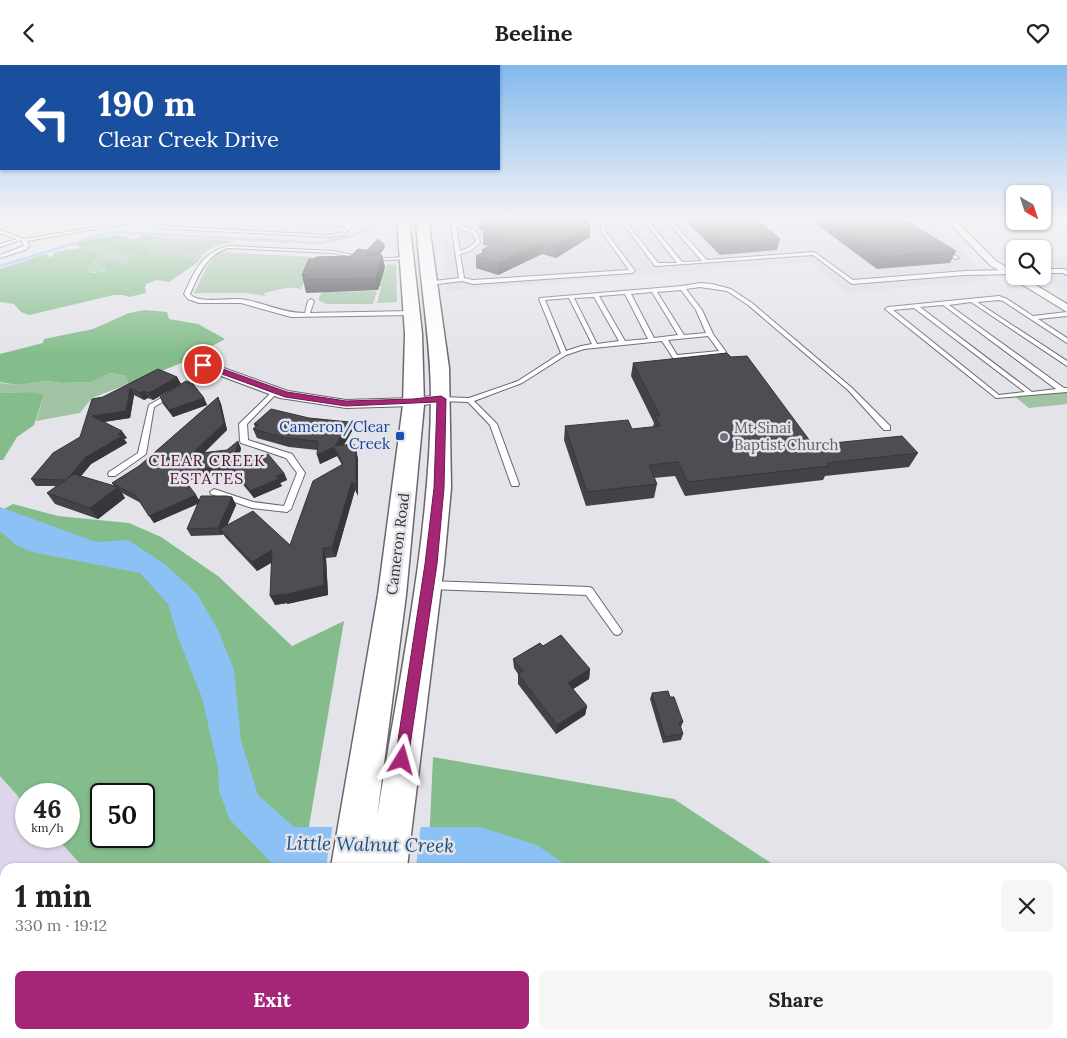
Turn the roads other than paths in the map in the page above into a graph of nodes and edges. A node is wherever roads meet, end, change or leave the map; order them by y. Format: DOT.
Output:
graph roads {
  1 [pos="202,263"];
  2 [pos="407,263"];
  3 [pos="428,263"];
  4 [pos="459,263"];
  5 [pos="626,263"];
  6 [pos="656,263"];
  7 [pos="688,263"];
  8 [pos="828,263"];
  9 [pos="681,264"];
  10 [pos="1067,265"];
  11 [pos="1051,271"];
  12 [pos="1006,272"];
  13 [pos="1065,272"];
  14 [pos="462,279"];
  15 [pos="430,283"];
  16 [pos="1031,285"];
  17 [pos="682,288"];
  18 [pos="654,290"];
  19 [pos="627,292"];
  20 [pos="596,295"];
  21 [pos="571,297"];
  22 [pos="311,301"];
  23 [pos="972,301"];
  24 [pos="943,303"];
  25 [pos="915,306"];
  26 [pos="1067,309"];
  27 [pos="412,313"];
  28 [pos="1067,314"];
  29 [pos="307,315"];
  30 [pos="1032,318"];
  31 [pos="710,334"];
  32 [pos="682,337"];
  33 [pos="664,339"];
  34 [pos="652,340"];
  35 [pos="1067,341"];
  36 [pos="623,343"];
  37 [pos="594,345"];
  38 [pos="564,354"];
  39 [pos="190,360"];
  40 [pos="1067,364"];
  41 [pos="214,369"];
  42 [pos="276,391"];
  43 [pos="1065,391"];
  44 [pos="1030,394"];
  45 [pos="441,399"];
  46 [pos="470,400"];
  47 [pos="413,402"];
  48 [pos="887,428"];
  49 [pos="112,474"];
  50 [pos="515,484"];
  51 [pos="214,492"];
  52 [pos="428,585"];
  53 [pos="617,631"];
  54 [pos="388,743"];
  55 [pos="351,863"];
  56 [pos="388,863"];
  1 -- 29 [label="lane"];
  2 -- 27 [label="main road, Cameron Road"];
  3 -- 15 [label="main road, Cameron Road"];
  4 -- 14 [label="lane"];
  5 -- 14 [label="lane"];
  6 -- 9 [label="lane"];
  7 -- 9 [label="lane"];
  8 -- 12 [label="lane"];
  10 -- 13 [label="lane"];
  11 -- 13 [label="lane"];
  14 -- 15 [label="lane"];
  15 -- 45 [label="main road, Cameron Road"];
  16 -- 26 [label="street"];
  17 -- 18 [label="lane"];
  17 -- 31 [label="lane"];
  17 -- 48 [label="lane"];
  18 -- 19 [label="lane"];
  18 -- 32 [label="lane"];
  19 -- 20 [label="lane"];
  19 -- 34 [label="lane"];
  20 -- 21 [label="lane"];
  20 -- 36 [label="lane"];
  21 -- 37 [label="lane"];
  21 -- 38 [label="lane"];
  22 -- 29 [label="lane"];
  23 -- 24 [label="lane"];
  23 -- 30 [label="lane"];
  23 -- 40 [label="lane"];
  24 -- 25 [label="lane"];
  24 -- 43 [label="lane"];
  25 -- 44 [label="lane"];
  25 -- 44 [label="lane"];
  27 -- 29 [label="lane"];
  27 -- 47 [label="main road, Cameron Road"];
  28 -- 30 [label="lane"];
  30 -- 35 [label="lane"];
  31 -- 32 [label="lane"];
  31 -- 33 [label="lane"];
  32 -- 33 [label="lane"];
  33 -- 34 [label="lane"];
  34 -- 36 [label="lane"];
  36 -- 37 [label="lane"];
  37 -- 38 [label="lane"];
  38 -- 46 [label="lane"];
  39 -- 41 [label="street"];
  41 -- 42 [label="street"];
  41 -- 49 [label="lane"];
  42 -- 47 [label="street"];
  42 -- 51 [label="lane"];
  43 -- 44 [label="lane"];
  45 -- 46 [label="lane"];
  45 -- 47 [label="street"];
  45 -- 52 [label="main road, Cameron Road"];
  46 -- 50 [label="lane"];
  47 -- 54 [label="main road, Cameron Road"];
  52 -- 53 [label="lane"];
  52 -- 54 [label="main road, Cameron Road"];
  54 -- 55 [label="main road, Cameron Road"];
  54 -- 56 [label="main road, Cameron Road"];
}
